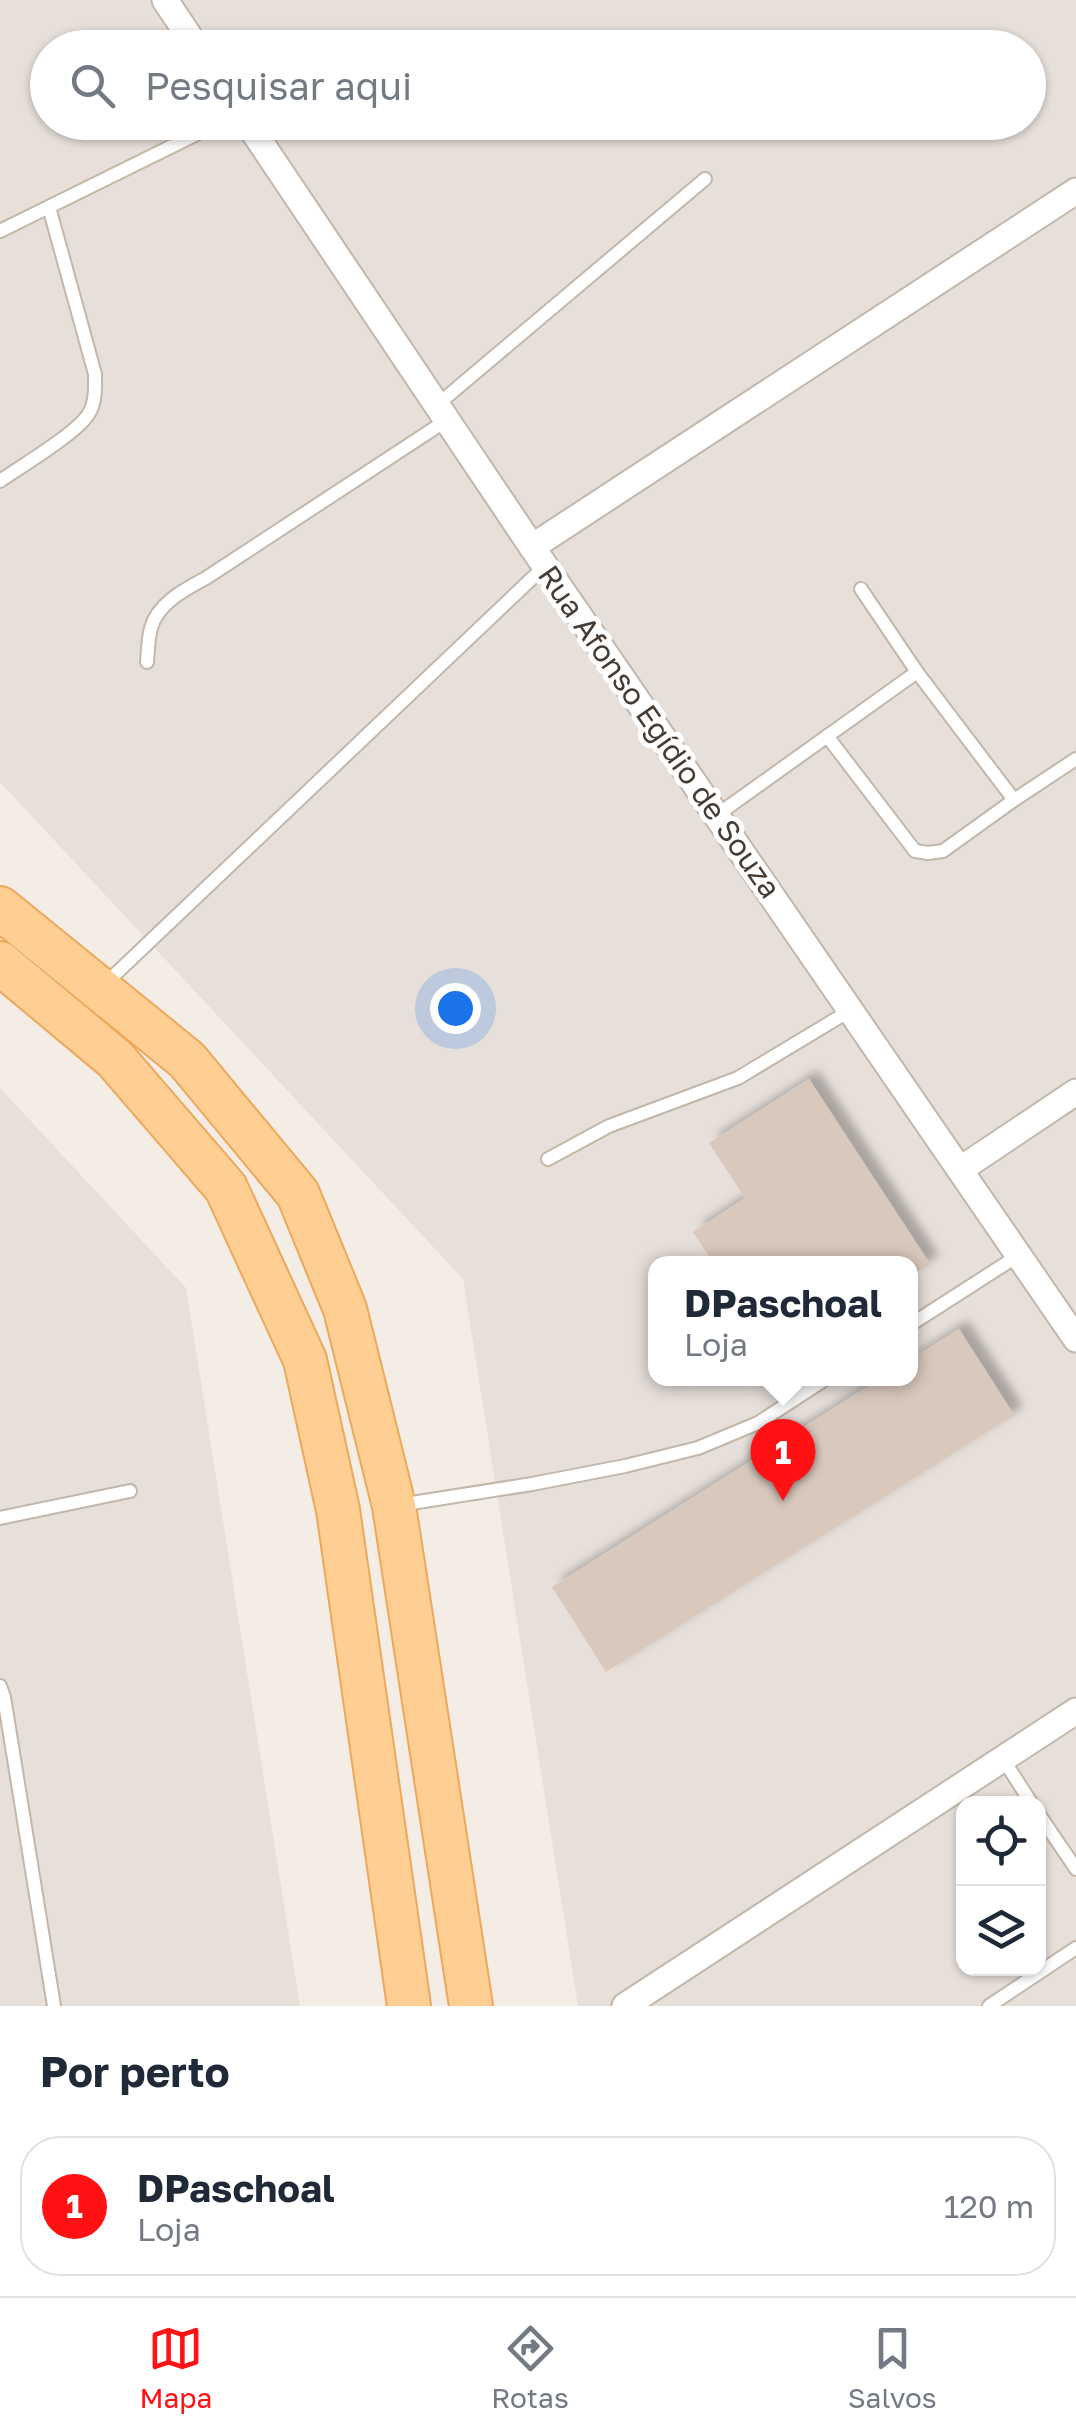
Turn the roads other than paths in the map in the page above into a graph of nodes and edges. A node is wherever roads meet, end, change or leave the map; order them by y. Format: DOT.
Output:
graph roads {
  1 [pos="165,0"];
  2 [pos="184,30"];
  3 [pos="185,140"];
  4 [pos="259,140"];
  5 [pos="705,179"];
  6 [pos="1076,191"];
  7 [pos="49,207"];
  8 [pos="0,230"];
  9 [pos="442,412"];
  10 [pos="0,481"];
  11 [pos="538,556"];
  12 [pos="861,589"];
  13 [pos="147,662"];
  14 [pos="917,672"];
  15 [pos="827,736"];
  16 [pos="1076,759"];
  17 [pos="1014,800"];
  18 [pos="717,815"];
  19 [pos="0,908"];
  20 [pos="14,980"];
  21 [pos="100,989"];
  22 [pos="852,1010"];
  23 [pos="1076,1092"];
  24 [pos="548,1159"];
  25 [pos="960,1169"];
  26 [pos="1020,1255"];
  27 [pos="918,1320"];
  28 [pos="1076,1339"];
  29 [pos="816,1386"];
  30 [pos="130,1491"];
  31 [pos="394,1506"];
  32 [pos="338,1510"];
  33 [pos="0,1518"];
  34 [pos="1,1696"];
  35 [pos="1076,1711"];
  36 [pos="1002,1759"];
  37 [pos="1027,1796"];
  38 [pos="1046,1825"];
  39 [pos="1076,1869"];
  40 [pos="1076,1948"];
  41 [pos="54,2006"];
  42 [pos="409,2006"];
  43 [pos="471,2006"];
  44 [pos="625,2006"];
  45 [pos="989,2006"];
  1 -- 2 [label="street"];
  3 -- 7 [label="lane"];
  4 -- 9 [label="street, Rua Afonso Egídio de Souza"];
  5 -- 9 [label="lane"];
  6 -- 11 [label="street"];
  7 -- 8 [label="lane"];
  7 -- 10 [label="lane"];
  9 -- 11 [label="street, Rua Afonso Egídio de Souza"];
  9 -- 13 [label="lane"];
  11 -- 18 [label="street, Rua Afonso Egídio de Souza"];
  11 -- 21 [label="lane"];
  12 -- 14 [label="lane"];
  14 -- 15 [label="lane"];
  14 -- 17 [label="lane"];
  15 -- 17 [label="lane"];
  15 -- 18 [label="lane"];
  16 -- 17 [label="lane"];
  18 -- 22 [label="street, Rua Afonso Egídio de Souza"];
  19 -- 21 [label="main road"];
  20 -- 32 [label="main road"];
  21 -- 31 [label="main road"];
  22 -- 24 [label="lane"];
  22 -- 25 [label="street, Rua Afonso Egídio de Souza"];
  23 -- 25 [label="street"];
  25 -- 26 [label="street, Rua Afonso Egídio de Souza"];
  26 -- 27 [label="lane"];
  26 -- 28 [label="street, Rua Afonso Egídio de Souza"];
  29 -- 31 [label="lane"];
  30 -- 33 [label="lane"];
  31 -- 32 [label="main road"];
  31 -- 43 [label="main road"];
  32 -- 42 [label="main road"];
  34 -- 41 [label="lane"];
  35 -- 36 [label="street"];
  36 -- 37 [label="lane"];
  36 -- 44 [label="street"];
  38 -- 39 [label="lane"];
  40 -- 45 [label="lane"];
}
